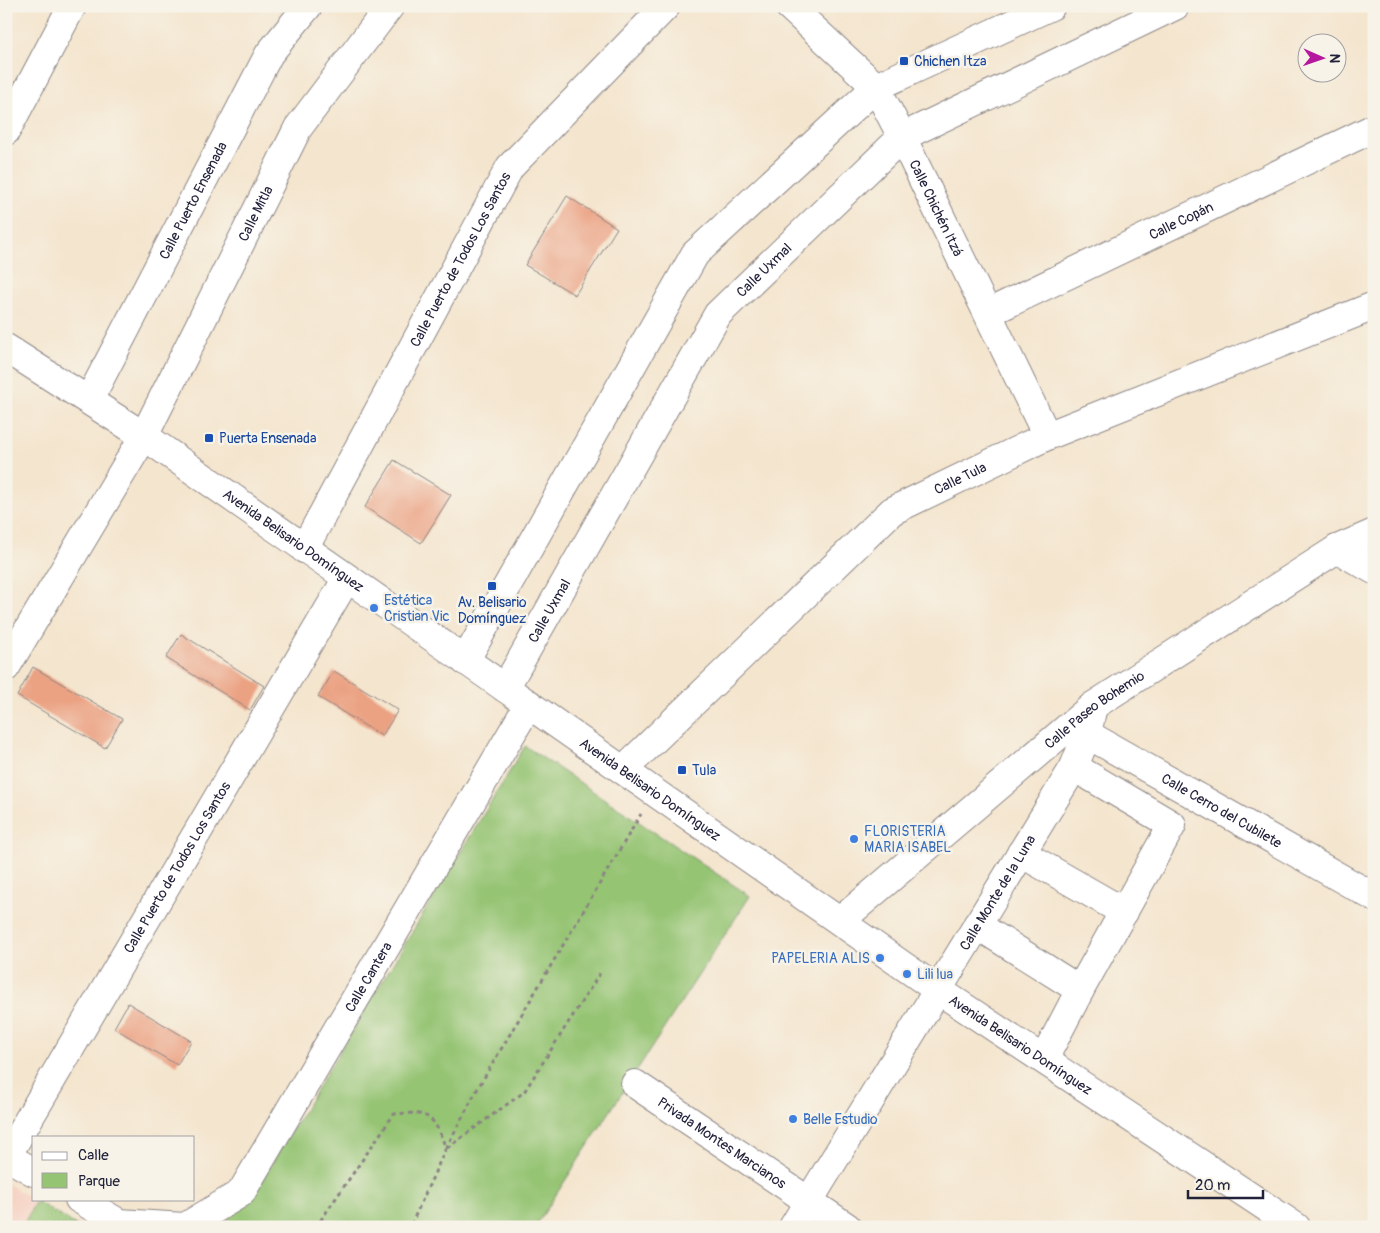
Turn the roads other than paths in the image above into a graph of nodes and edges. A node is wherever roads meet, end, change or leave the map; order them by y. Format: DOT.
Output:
graph roads {
  1 [pos="72,6"];
  2 [pos="308,6"];
  3 [pos="390,6"];
  4 [pos="666,6"];
  5 [pos="789,6"];
  6 [pos="1051,6"];
  7 [pos="1175,6"];
  8 [pos="876,87"];
  9 [pos="1374,128"];
  10 [pos="6,131"];
  11 [pos="902,137"];
  12 [pos="1374,306"];
  13 [pos="988,314"];
  14 [pos="6,348"];
  15 [pos="89,400"];
  16 [pos="144,436"];
  17 [pos="1047,436"];
  18 [pos="1374,533"];
  19 [pos="304,549"];
  20 [pos="1336,549"];
  21 [pos="1374,570"];
  22 [pos="347,578"];
  23 [pos="465,661"];
  24 [pos="6,667"];
  25 [pos="505,688"];
  26 [pos="529,704"];
  27 [pos="1084,721"];
  28 [pos="1074,767"];
  29 [pos="623,770"];
  30 [pos="1021,853"];
  31 [pos="1374,897"];
  32 [pos="1124,912"];
  33 [pos="840,921"];
  34 [pos="977,925"];
  35 [pos="938,990"];
  36 [pos="1080,990"];
  37 [pos="1044,1060"];
  38 [pos="635,1084"];
  39 [pos="7,1156"];
  40 [pos="32,1171"];
  41 [pos="80,1200"];
  42 [pos="809,1201"];
  43 [pos="184,1227"];
  44 [pos="793,1227"];
  45 [pos="847,1227"];
  46 [pos="1296,1227"];
  1 -- 10 [label="street"];
  2 -- 15 [label="street, Calle Puerto Ensenada"];
  3 -- 16 [label="street, Calle Mitla"];
  4 -- 19 [label="street, Calle Puerto de Todos Los Santos"];
  5 -- 8 [label="street, Calle Chichén Itzá"];
  6 -- 8 [label="street"];
  7 -- 11 [label="street, Calle Uxmal"];
  8 -- 11 [label="street, Calle Chichén Itzá"];
  8 -- 23 [label="street"];
  9 -- 13 [label="street, Calle Copán"];
  11 -- 13 [label="street, Calle Chichén Itzá"];
  11 -- 25 [label="street, Calle Uxmal"];
  12 -- 17 [label="street, Calle Tula"];
  13 -- 17 [label="street, Calle Chichén Itzá"];
  14 -- 15 [label="street, Avenida Belisario Domínguez"];
  15 -- 16 [label="street, Avenida Belisario Domínguez"];
  16 -- 19 [label="street, Avenida Belisario Domínguez"];
  16 -- 24 [label="street"];
  17 -- 29 [label="street, Calle Tula"];
  18 -- 20 [label="street, Calle Paseo Bohemio"];
  19 -- 22 [label="street, Avenida Belisario Domínguez"];
  20 -- 21 [label="street"];
  20 -- 27 [label="street, Calle Paseo Bohemio"];
  22 -- 23 [label="street, Avenida Belisario Domínguez"];
  22 -- 39 [label="street, Calle Puerto de Todos Los Santos"];
  23 -- 25 [label="street, Avenida Belisario Domínguez"];
  25 -- 26 [label="street, Avenida Belisario Domínguez"];
  26 -- 29 [label="street, Avenida Belisario Domínguez"];
  26 -- 43 [label="street, Calle Cantera"];
  27 -- 28 [label="street, Calle Monte de la Luna"];
  27 -- 31 [label="street, Calle Cerro del Cubilete"];
  27 -- 33 [label="street, Calle Paseo Bohemio"];
  28 -- 30 [label="street, Calle Monte de la Luna"];
  28 -- 32 [label="street"];
  29 -- 33 [label="street, Avenida Belisario Domínguez"];
  30 -- 32 [label="street"];
  30 -- 34 [label="street, Calle Monte de la Luna"];
  32 -- 36 [label="street"];
  33 -- 35 [label="street, Avenida Belisario Domínguez"];
  34 -- 35 [label="street, Calle Monte de la Luna"];
  34 -- 36 [label="street"];
  35 -- 37 [label="street, Avenida Belisario Domínguez"];
  35 -- 42 [label="street, Calle Monte de la Luna"];
  36 -- 37 [label="street"];
  37 -- 46 [label="street, Avenida Belisario Domínguez"];
  38 -- 42 [label="street, Privada Montes Marcianos"];
  39 -- 40 [label="street"];
  41 -- 43 [label="street"];
  42 -- 44 [label="street, Calle Monte de la Luna"];
  42 -- 45 [label="street, Privada Montes Marcianos"];
}
